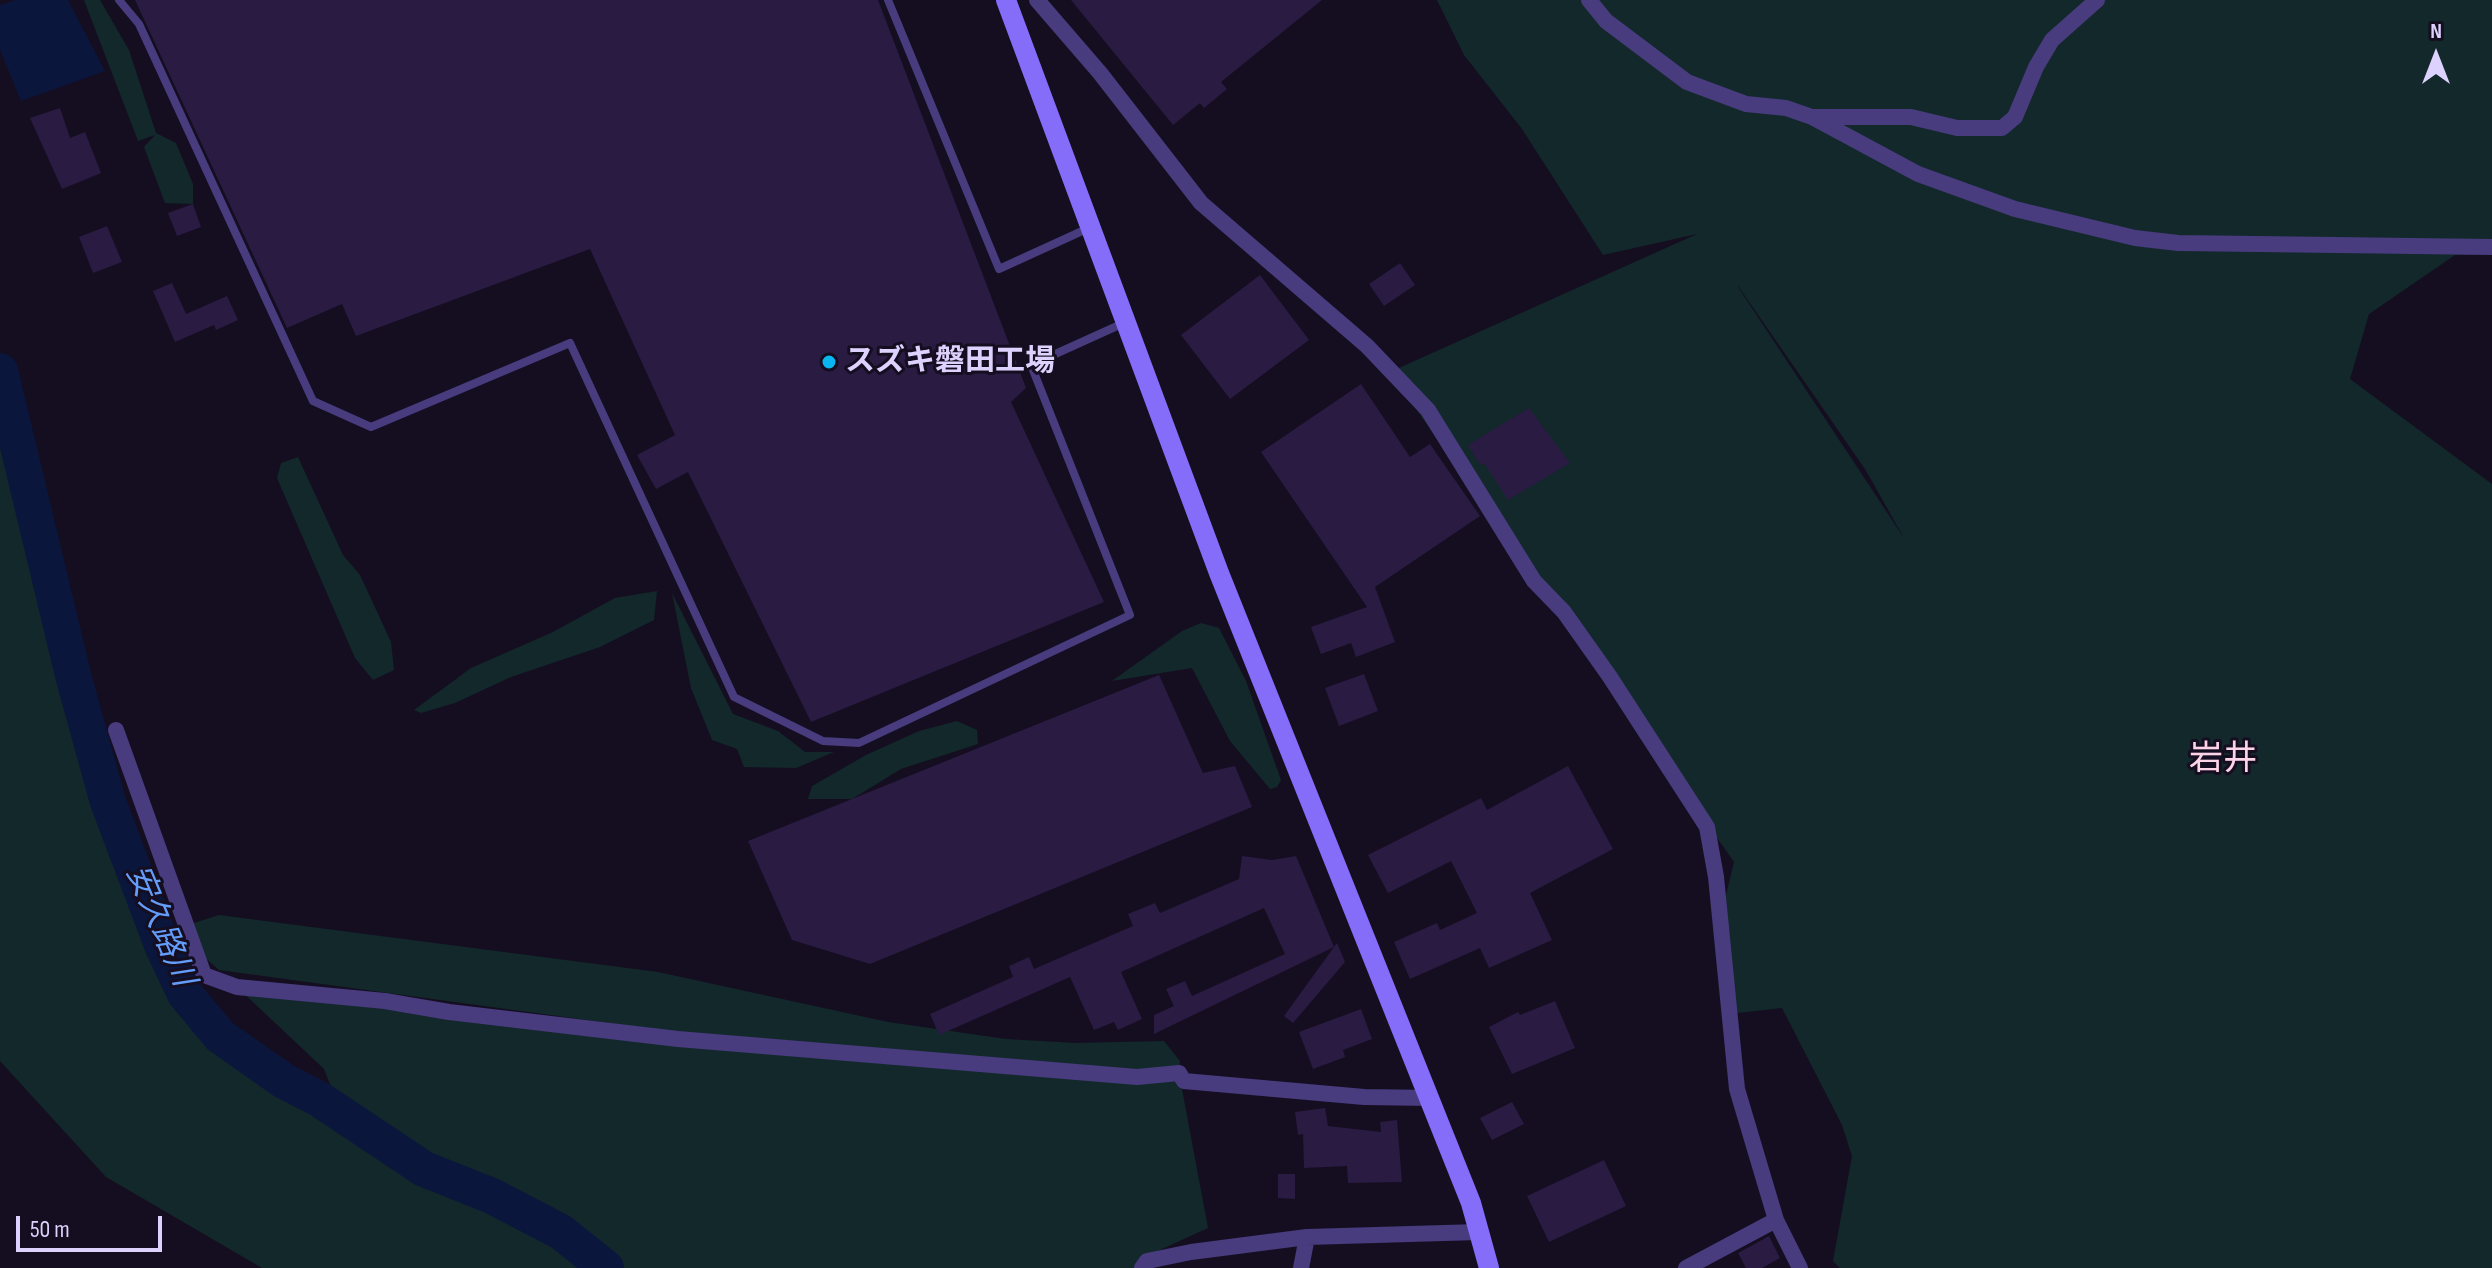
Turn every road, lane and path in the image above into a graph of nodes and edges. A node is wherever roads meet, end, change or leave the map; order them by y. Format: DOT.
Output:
graph roads {
  1 [pos="119,0"];
  2 [pos="888,0"];
  3 [pos="1006,0"];
  4 [pos="1037,0"];
  5 [pos="1589,0"];
  6 [pos="2097,0"];
  7 [pos="1812,117"];
  8 [pos="1092,227"];
  9 [pos="2492,247"];
  10 [pos="1127,322"];
  11 [pos="116,730"];
  12 [pos="1430,1098"];
  13 [pos="1776,1220"];
  14 [pos="1479,1232"];
  15 [pos="1307,1237"];
  16 [pos="1142,1268"];
  17 [pos="1301,1268"];
  18 [pos="1489,1268"];
  19 [pos="1686,1268"];
  20 [pos="1800,1268"];
  1 -- 10 [label="lane"];
  2 -- 8 [label="lane"];
  3 -- 8 [label="street"];
  4 -- 13 [label="street"];
  5 -- 7 [label="street"];
  6 -- 7 [label="street"];
  7 -- 9 [label="street"];
  8 -- 10 [label="street"];
  10 -- 12 [label="street"];
  11 -- 12 [label="street"];
  12 -- 14 [label="street"];
  13 -- 19 [label="street"];
  13 -- 20 [label="street"];
  14 -- 15 [label="street"];
  14 -- 18 [label="street"];
  15 -- 16 [label="street"];
  15 -- 17 [label="street"];
}
